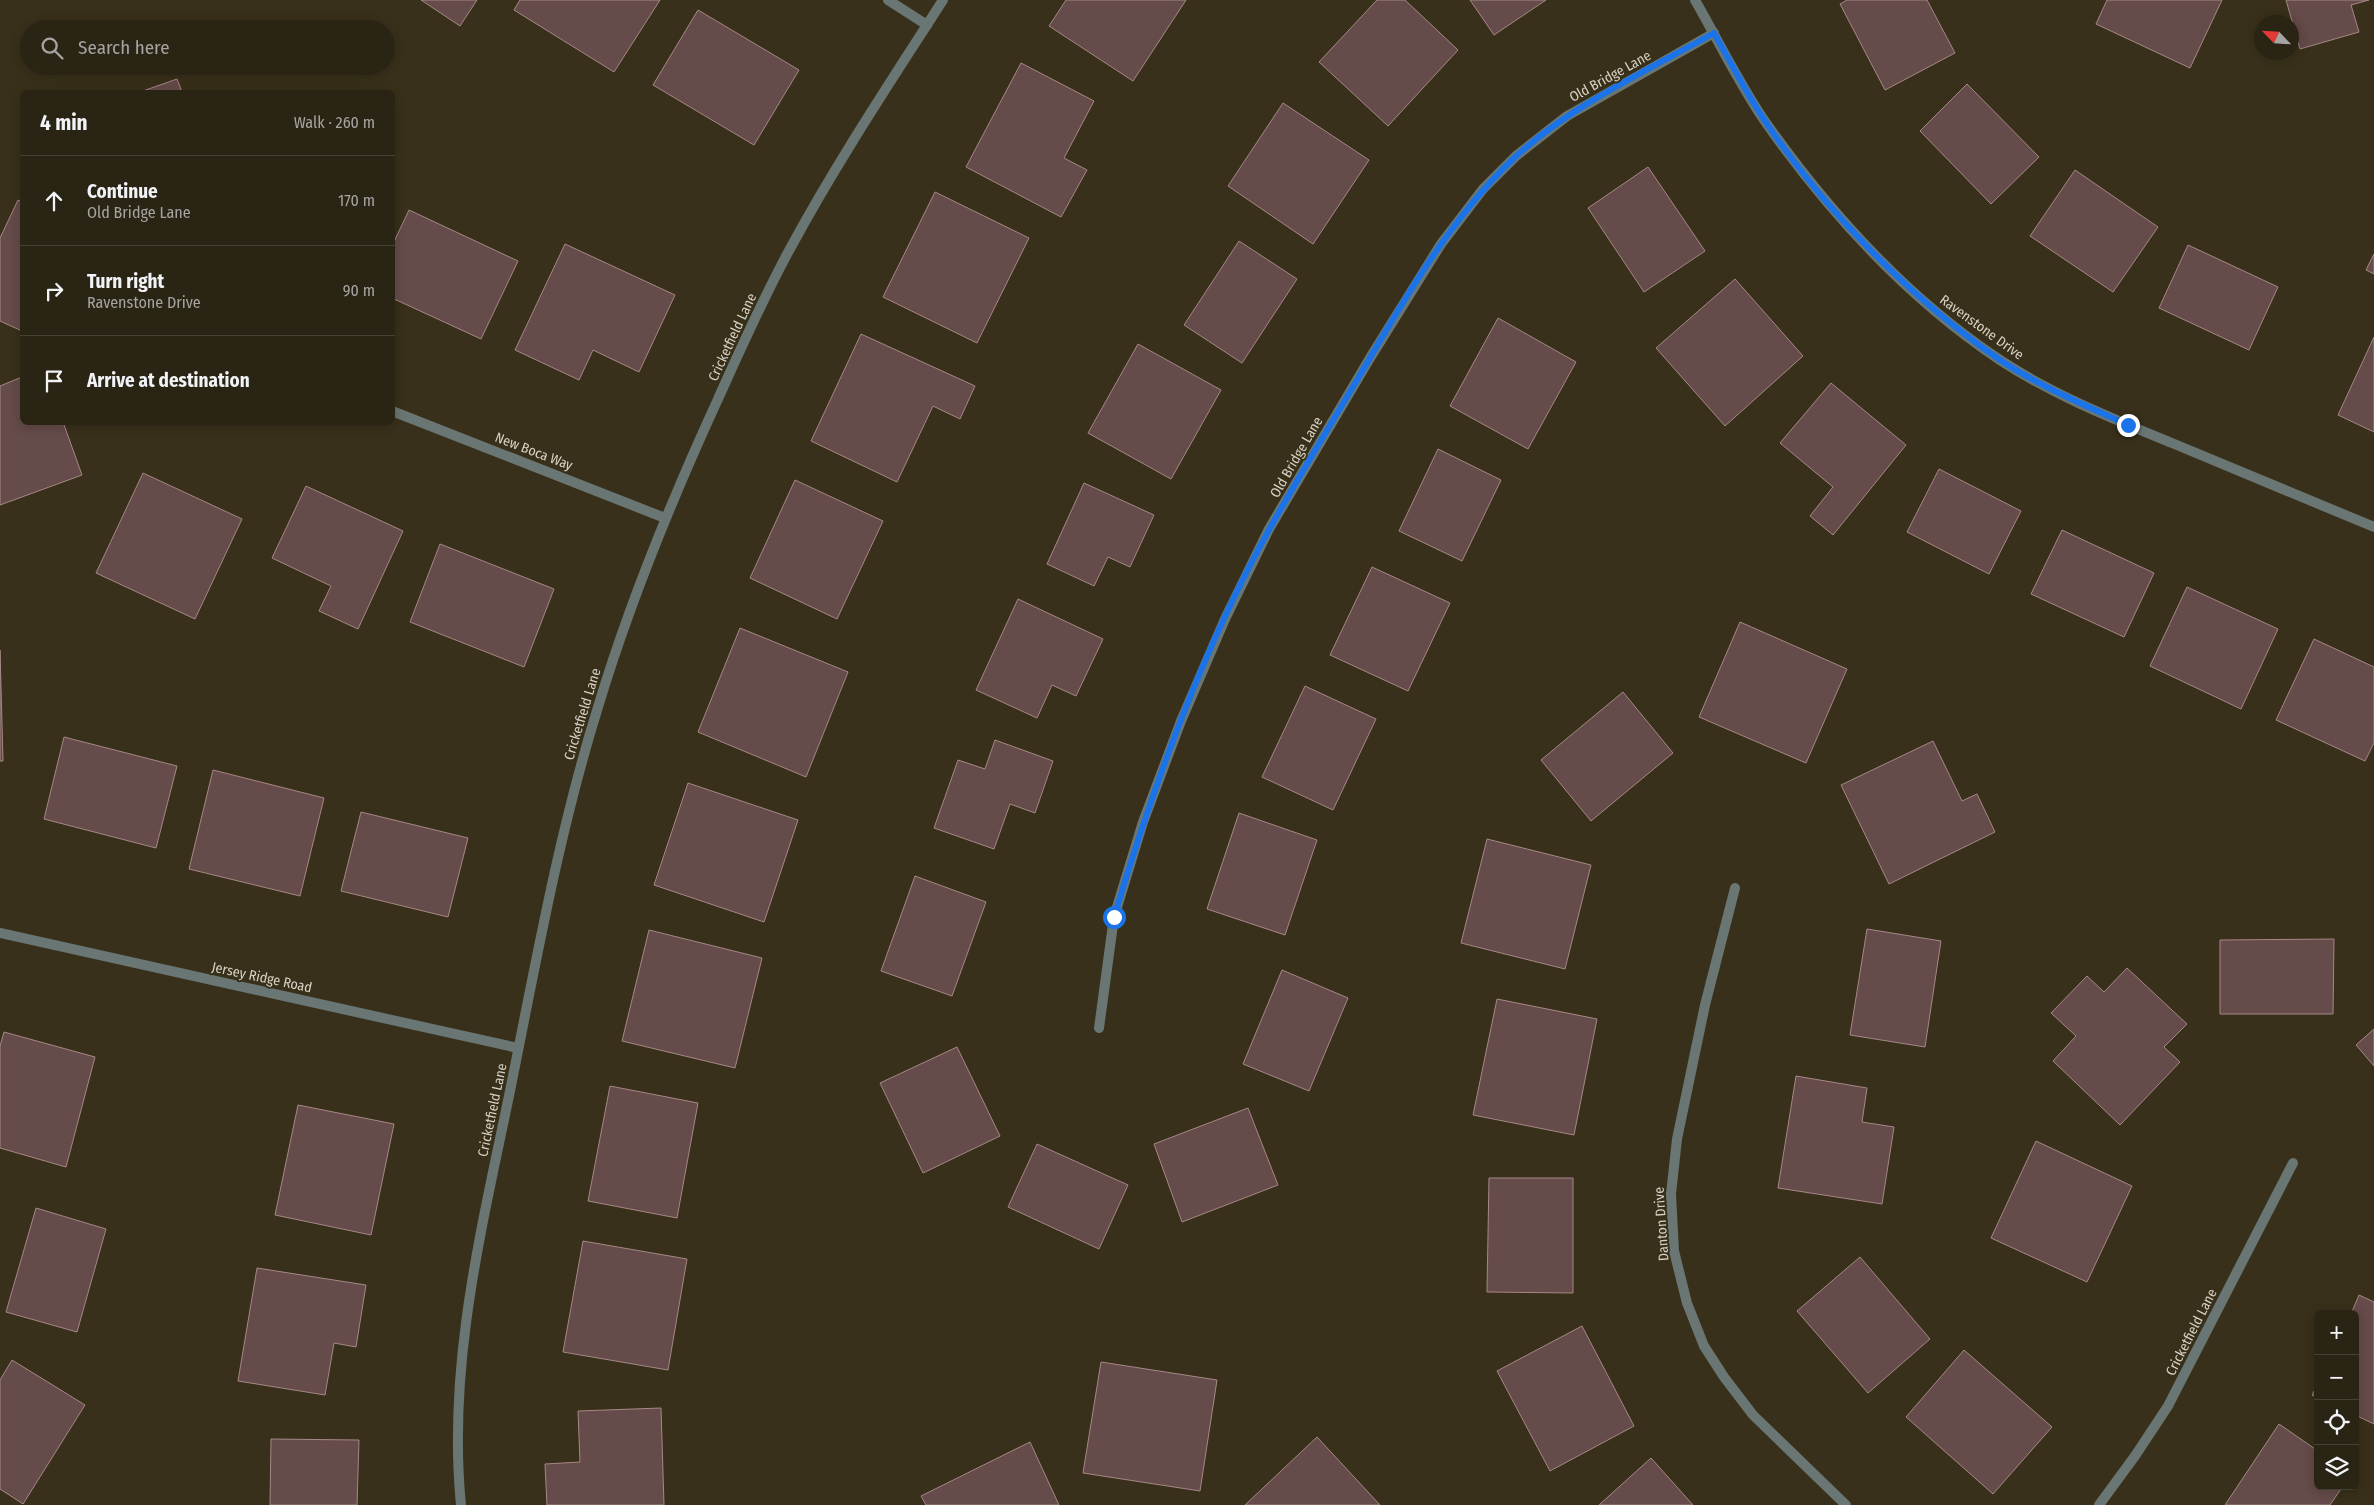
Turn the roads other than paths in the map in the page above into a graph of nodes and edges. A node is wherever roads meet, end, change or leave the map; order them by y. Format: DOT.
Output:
graph roads {
  1 [pos="888,0"];
  2 [pos="943,0"];
  3 [pos="1695,0"];
  4 [pos="927,25"];
  5 [pos="1714,33"];
  6 [pos="395,412"];
  7 [pos="665,518"];
  8 [pos="2374,527"];
  9 [pos="1735,888"];
  10 [pos="0,933"];
  11 [pos="1099,1028"];
  12 [pos="518,1048"];
  13 [pos="2293,1162"];
  14 [pos="461,1505"];
  15 [pos="1846,1505"];
  16 [pos="2099,1505"];
  1 -- 4 [label="street"];
  2 -- 4 [label="street, Cricketfield Lane"];
  3 -- 5 [label="street, Ravenstone Drive"];
  4 -- 7 [label="street, Cricketfield Lane"];
  5 -- 8 [label="street, Ravenstone Drive"];
  5 -- 11 [label="street, Old Bridge Lane"];
  6 -- 7 [label="street, New Boca Way"];
  7 -- 12 [label="street, Cricketfield Lane"];
  9 -- 15 [label="street, Danton Drive"];
  10 -- 12 [label="street, Jersey Ridge Road"];
  12 -- 14 [label="street, Cricketfield Lane"];
  13 -- 16 [label="street, Cricketfield Lane"];
}
